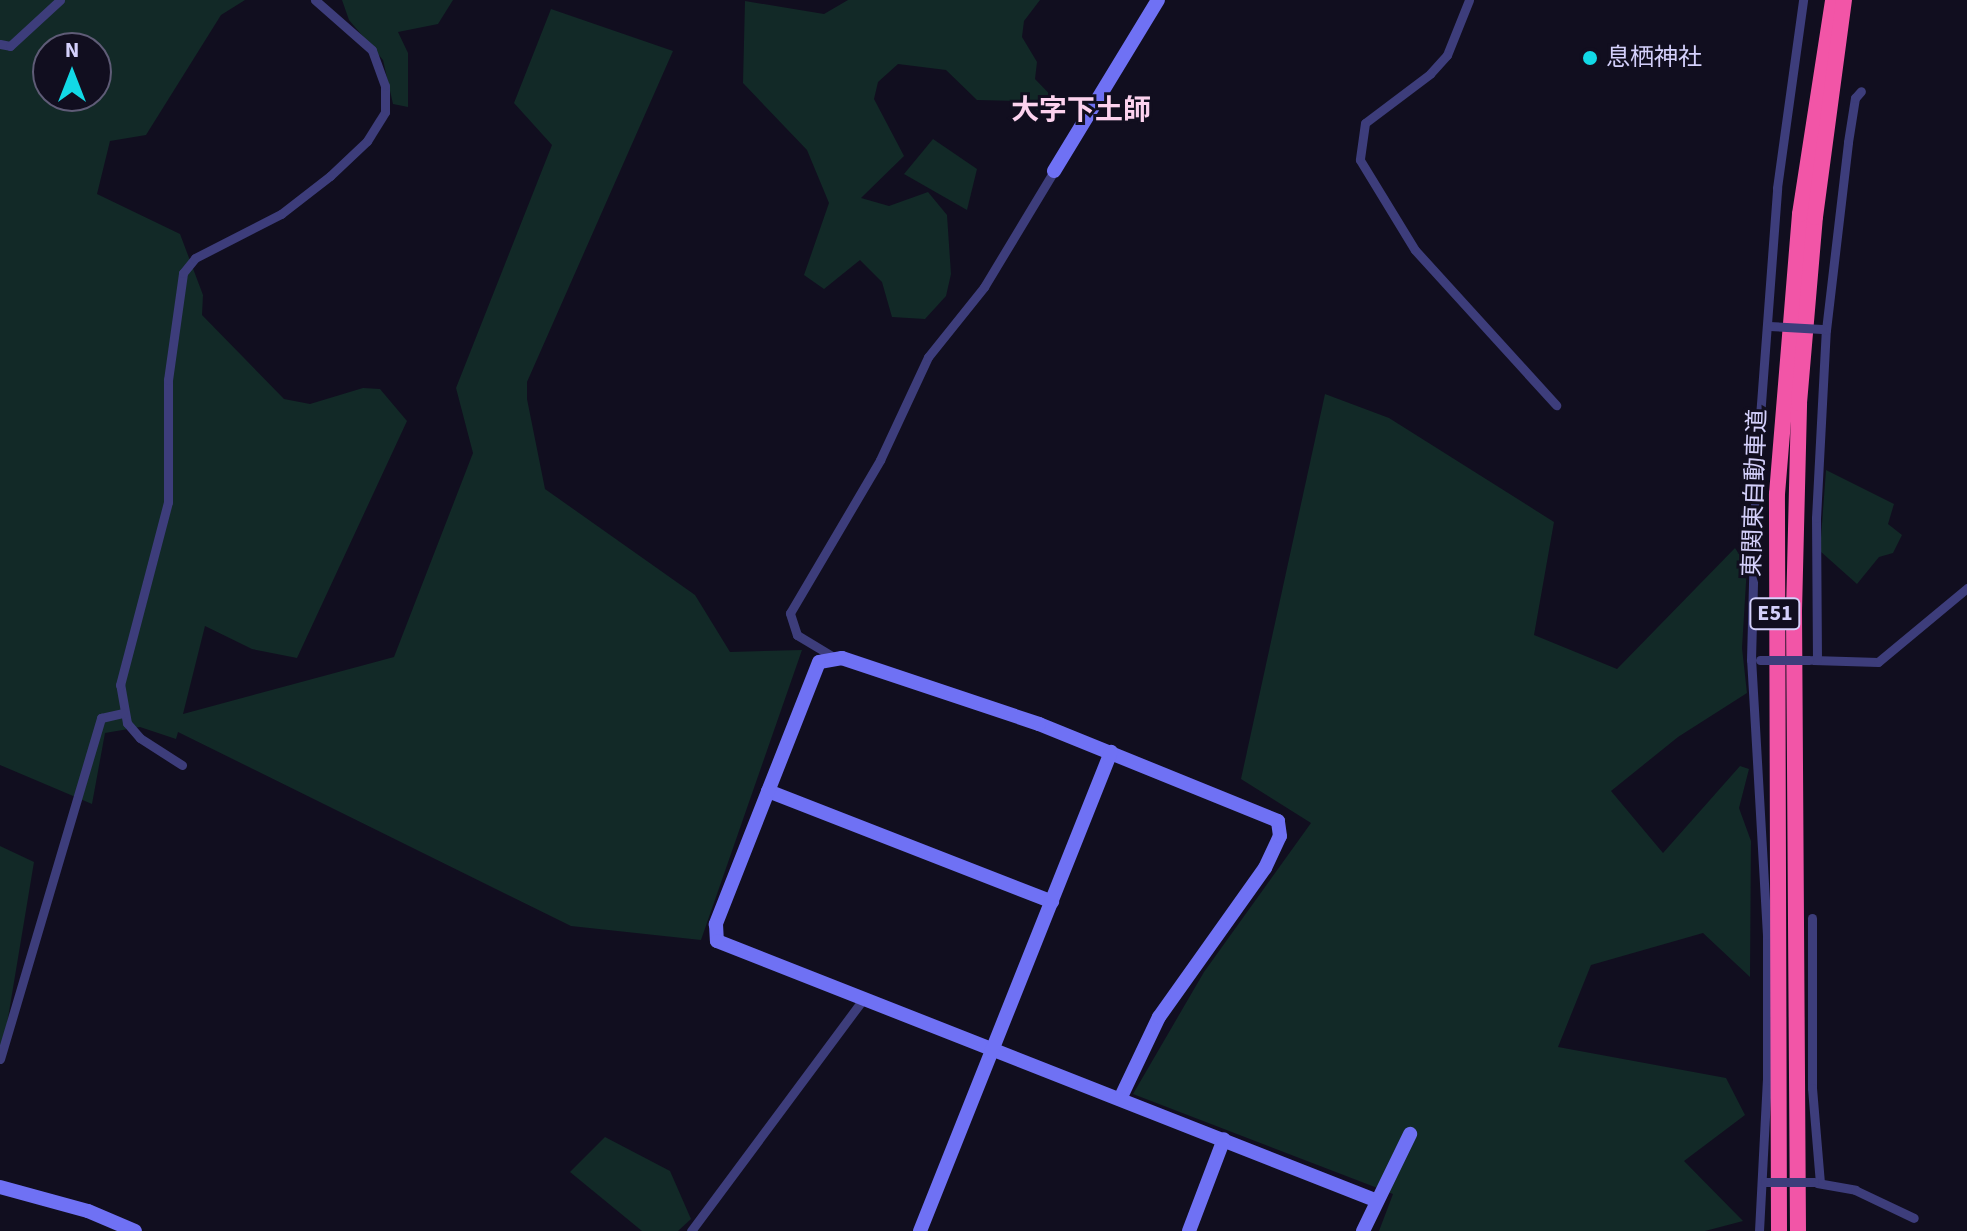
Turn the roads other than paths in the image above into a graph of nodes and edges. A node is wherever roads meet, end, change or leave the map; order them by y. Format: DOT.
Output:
graph roads {
  1 [pos="60,0"];
  2 [pos="315,0"];
  3 [pos="1158,0"];
  4 [pos="1469,0"];
  5 [pos="1803,0"];
  6 [pos="1833,0"];
  7 [pos="1844,0"];
  8 [pos="0,44"];
  9 [pos="1861,91"];
  10 [pos="1054,171"];
  11 [pos="1767,325"];
  12 [pos="1824,330"];
  13 [pos="1556,405"];
  14 [pos="1967,588"];
  15 [pos="832,656"];
  16 [pos="1756,660"];
  17 [pos="1813,660"];
  18 [pos="122,713"];
  19 [pos="1111,752"];
  20 [pos="182,765"];
  21 [pos="768,791"];
  22 [pos="1052,902"];
  23 [pos="1812,918"];
  24 [pos="863,999"];
  25 [pos="995,1051"];
  26 [pos="0,1059"];
  27 [pos="1120,1099"];
  28 [pos="1410,1134"];
  29 [pos="1224,1139"];
  30 [pos="1762,1182"];
  31 [pos="1817,1183"];
  32 [pos="0,1187"];
  33 [pos="1375,1200"];
  34 [pos="1914,1218"];
  35 [pos="135,1231"];
  36 [pos="691,1231"];
  37 [pos="920,1231"];
  38 [pos="1189,1231"];
  39 [pos="1363,1231"];
  40 [pos="1759,1231"];
  41 [pos="1779,1231"];
  42 [pos="1798,1231"];
  1 -- 8 [label="street"];
  2 -- 18 [label="street"];
  3 -- 10 [label="street"];
  4 -- 13 [label="street"];
  5 -- 11 [label="street"];
  6 -- 41 [label="highway, 東関東自動車道 / E51"];
  7 -- 42 [label="highway, 東関東自動車道 / E51"];
  9 -- 12 [label="street"];
  10 -- 15 [label="street"];
  11 -- 12 [label="street, bridge"];
  11 -- 16 [label="street"];
  12 -- 17 [label="street"];
  14 -- 17 [label="street"];
  15 -- 19 [label="street"];
  15 -- 21 [label="street"];
  16 -- 17 [label="street, bridge"];
  16 -- 30 [label="street"];
  18 -- 20 [label="street"];
  18 -- 26 [label="street"];
  19 -- 22 [label="street"];
  19 -- 27 [label="street"];
  21 -- 22 [label="street"];
  21 -- 24 [label="street"];
  22 -- 25 [label="street"];
  23 -- 31 [label="street"];
  24 -- 25 [label="street"];
  24 -- 36 [label="street"];
  25 -- 27 [label="street"];
  25 -- 37 [label="street"];
  27 -- 29 [label="street"];
  28 -- 33 [label="street"];
  29 -- 33 [label="street"];
  29 -- 38 [label="street"];
  30 -- 31 [label="street, bridge"];
  30 -- 40 [label="street"];
  31 -- 34 [label="street"];
  32 -- 35 [label="street"];
  33 -- 39 [label="street"];
}
